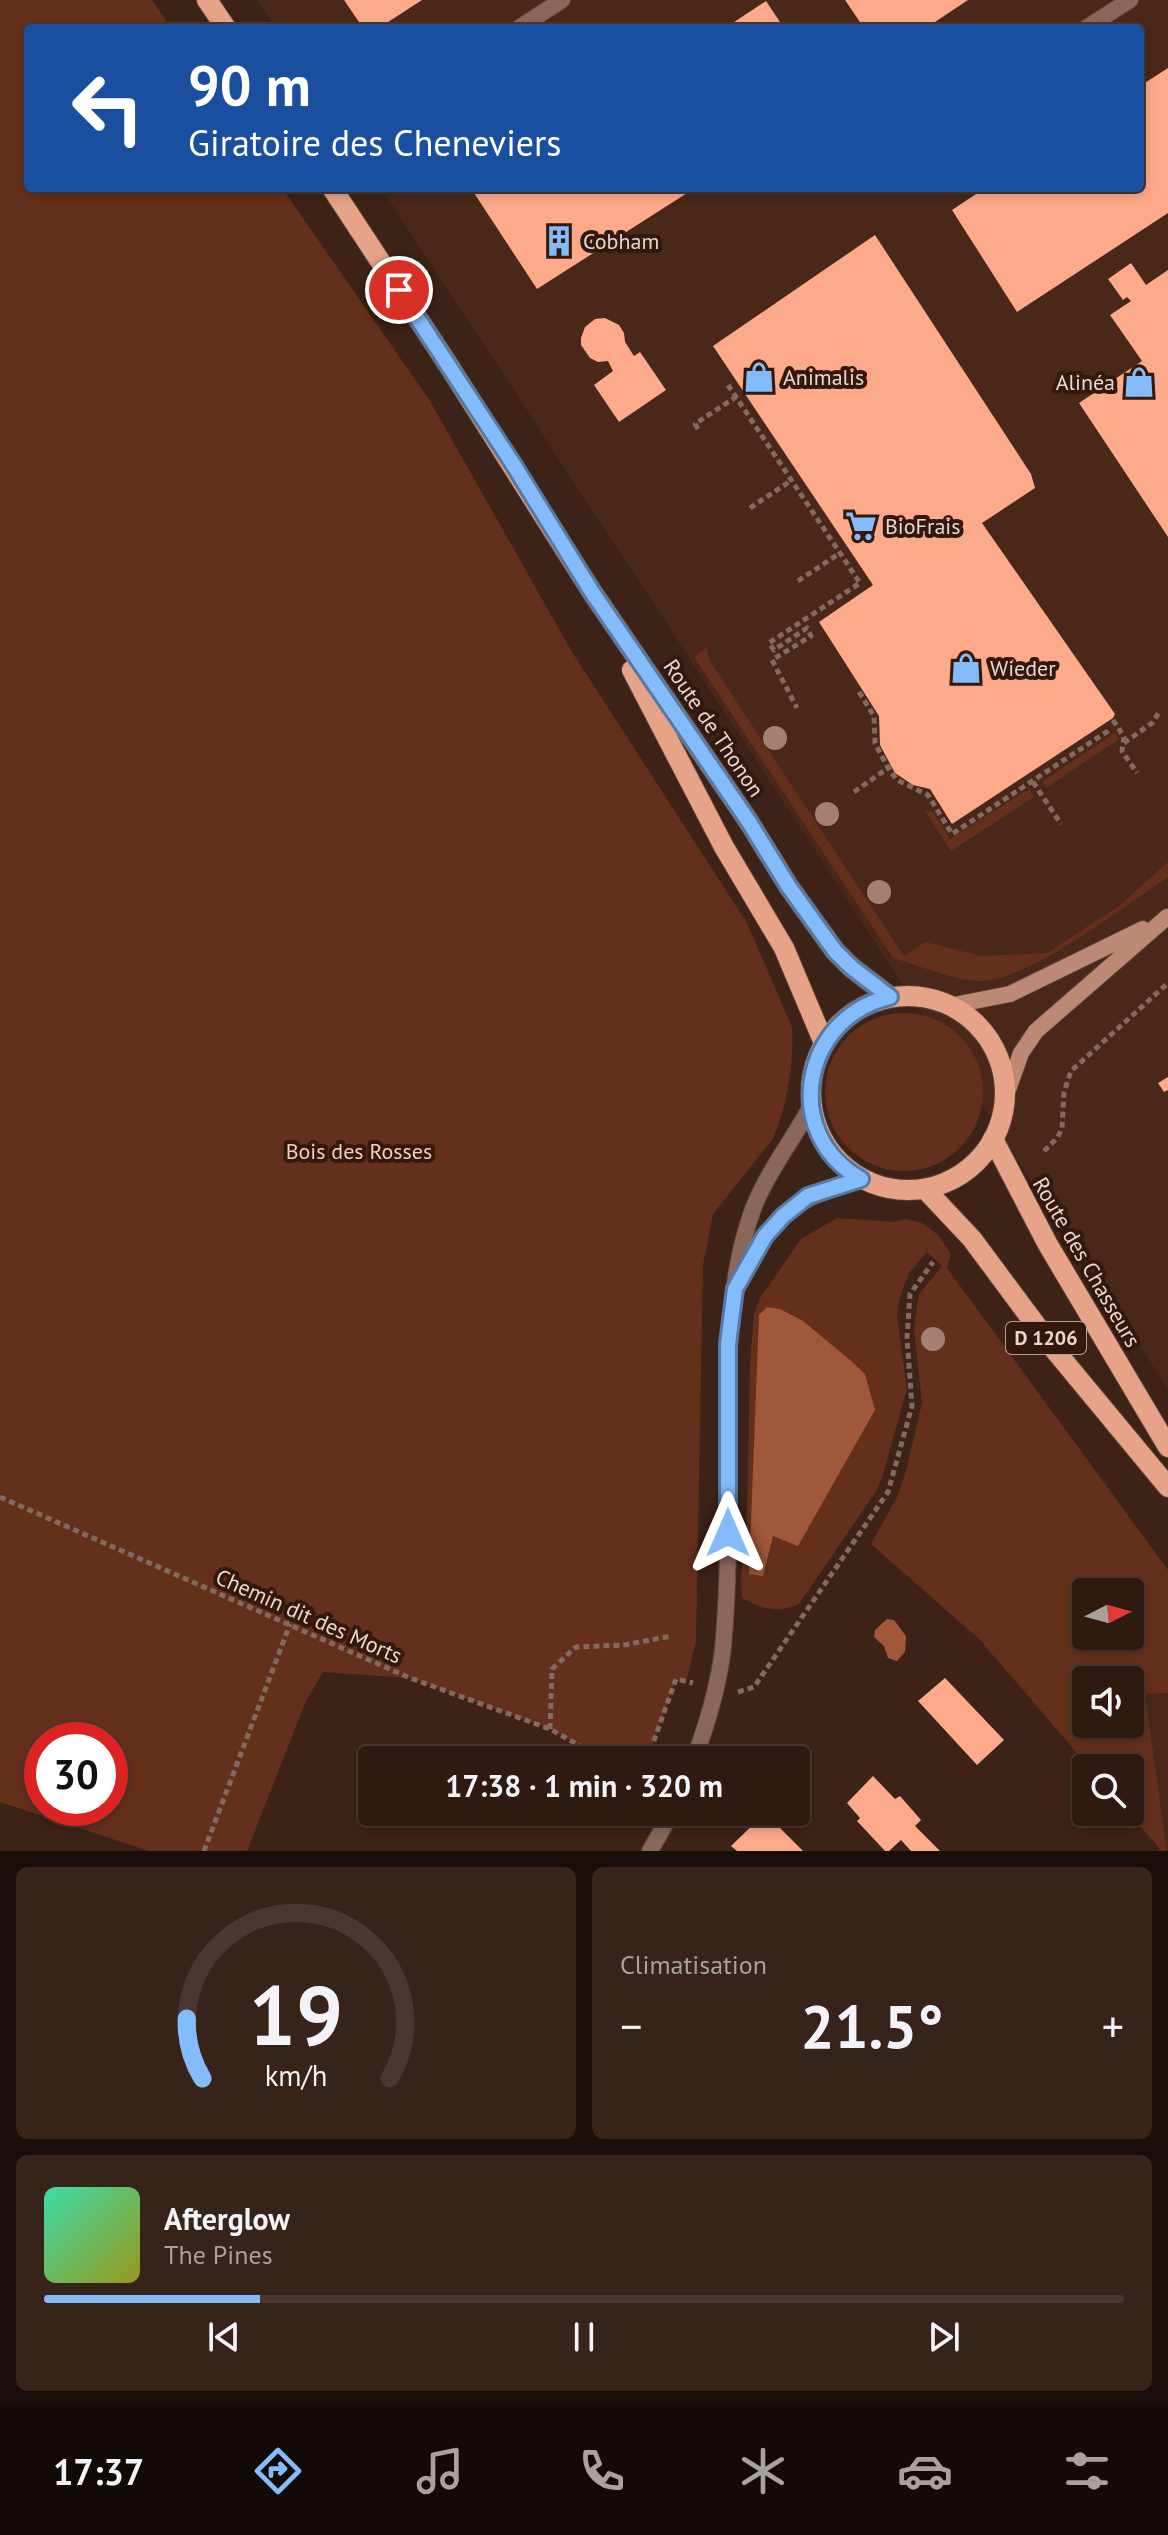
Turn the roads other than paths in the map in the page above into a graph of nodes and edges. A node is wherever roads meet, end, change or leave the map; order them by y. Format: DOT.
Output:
graph roads {
  1 [pos="207,0"];
  2 [pos="562,0"];
  3 [pos="1130,0"];
  4 [pos="223,24"];
  5 [pos="525,24"];
  6 [pos="1092,24"];
  7 [pos="335,192"];
  8 [pos="592,592"];
  9 [pos="1168,917"];
  10 [pos="890,997"];
  11 [pos="949,1006"];
  12 [pos="824,1043"];
  13 [pos="1005,1098"];
  14 [pos="811,1106"];
  15 [pos="993,1139"];
  16 [pos="861,1179"];
  17 [pos="925,1189"];
  18 [pos="735,1289"];
  19 [pos="1168,1447"];
  20 [pos="1168,1487"];
  21 [pos="698,1746"];
  22 [pos="664,1826"];
  23 [pos="650,1851"];
  1 -- 4 [label="main road"];
  2 -- 5 [label="street"];
  3 -- 6 [label="street"];
  7 -- 8 [label="main road, Route de Thonon"];
  8 -- 10 [label="main road, Route de Thonon"];
  8 -- 12 [label="main road, Route de Thonon"];
  9 -- 11 [label="street"];
  9 -- 13 [label="street"];
  10 -- 11 [label="main road"];
  10 -- 12 [label="main road"];
  11 -- 13 [label="main road"];
  12 -- 14 [label="main road"];
  13 -- 15 [label="main road"];
  14 -- 16 [label="main road"];
  14 -- 18 [label="street"];
  15 -- 17 [label="main road"];
  15 -- 19 [label="main road, Route des Chasseurs / D 1206"];
  16 -- 17 [label="main road"];
  16 -- 18 [label="street"];
  17 -- 20 [label="main road, D 1206"];
  18 -- 21 [label="street"];
  22 -- 23 [label="street"];
}
